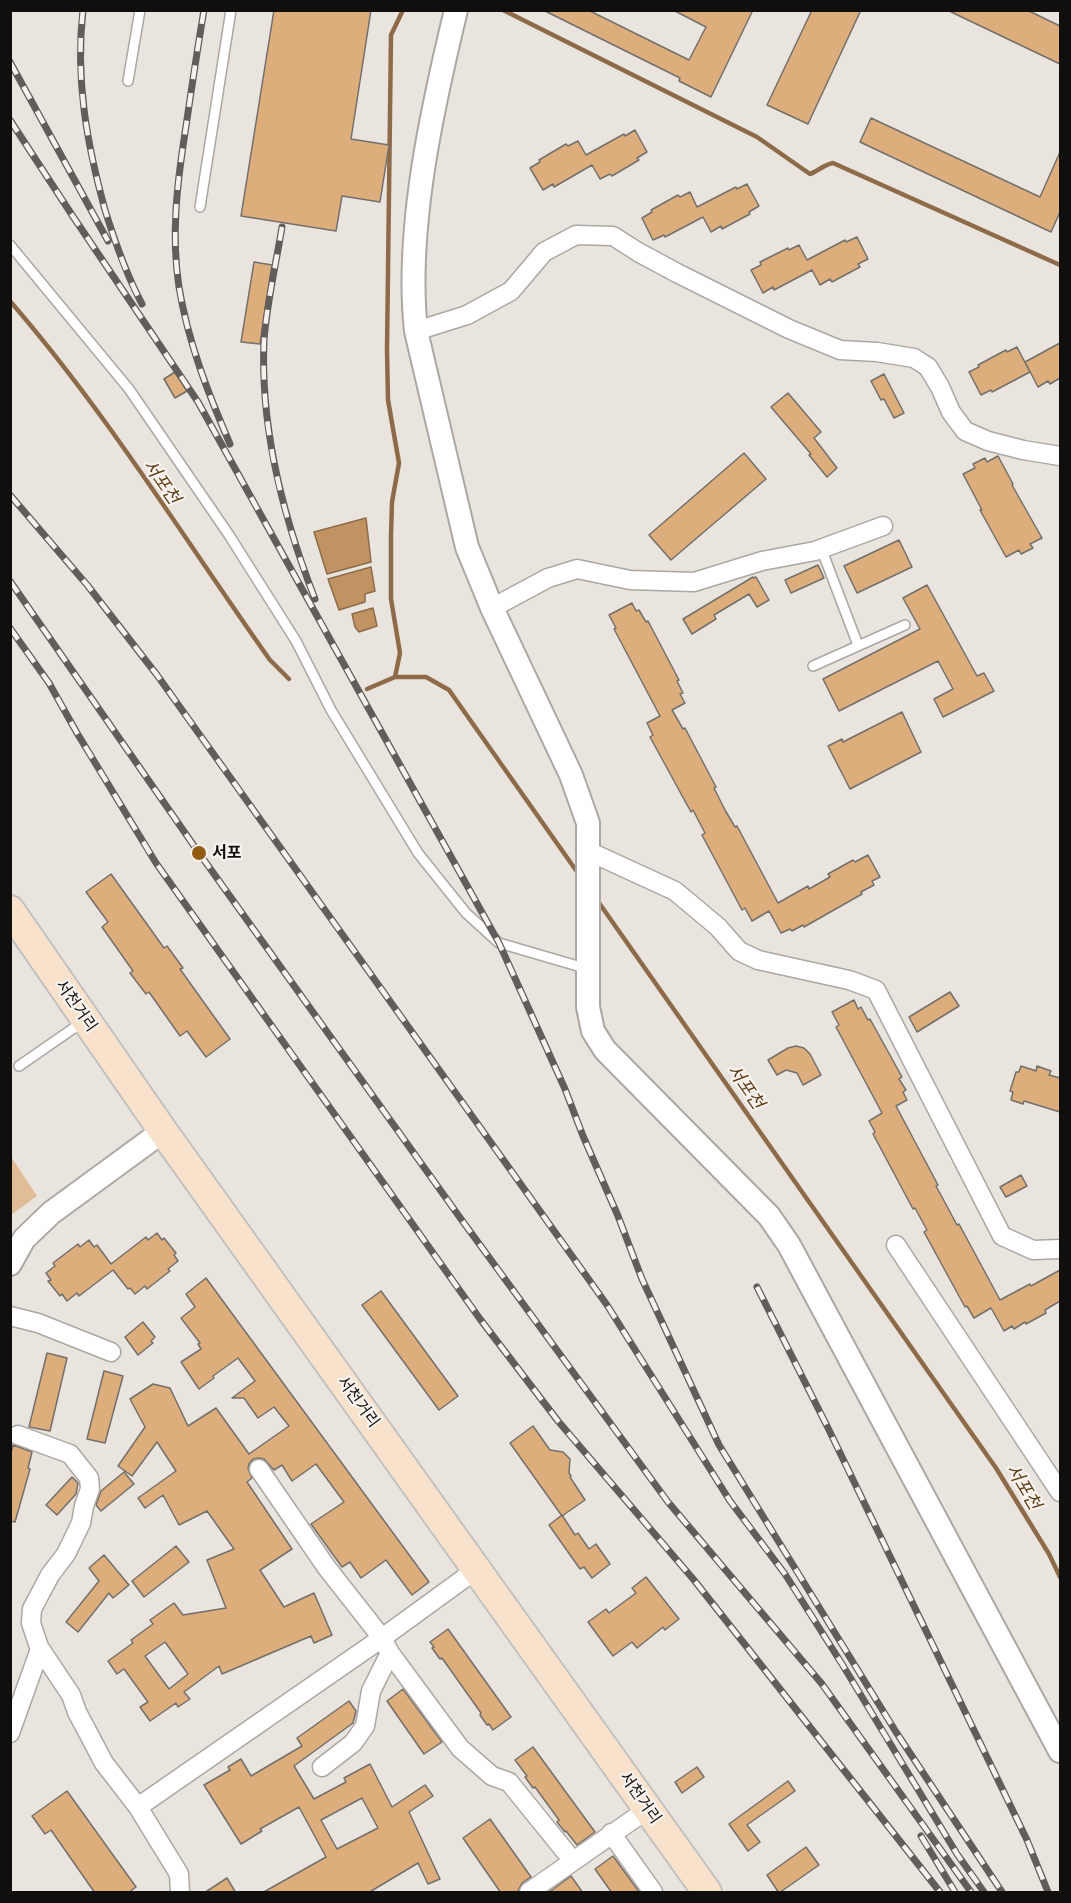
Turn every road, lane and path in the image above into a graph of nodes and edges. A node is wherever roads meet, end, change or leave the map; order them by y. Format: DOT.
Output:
graph roads {
  1 [pos="140,10"];
  2 [pos="231,10"];
  3 [pos="456,10"];
  4 [pos="129,81"];
  5 [pos="200,207"];
  6 [pos="10,245"];
  7 [pos="416,331"];
  8 [pos="1060,456"];
  9 [pos="883,526"];
  10 [pos="821,548"];
  11 [pos="492,608"];
  12 [pos="904,625"];
  13 [pos="858,645"];
  14 [pos="813,666"];
  15 [pos="589,858"];
  16 [pos="10,910"];
  17 [pos="588,969"];
  18 [pos="86,1020"];
  19 [pos="20,1066"];
  20 [pos="163,1131"];
  21 [pos="896,1245"];
  22 [pos="1060,1249"];
  23 [pos="11,1263"];
  24 [pos="10,1316"];
  25 [pos="111,1352"];
  26 [pos="18,1435"];
  27 [pos="259,1469"];
  28 [pos="1060,1492"];
  29 [pos="477,1569"];
  30 [pos="386,1645"];
  31 [pos="40,1649"];
  32 [pos="10,1733"];
  33 [pos="1060,1751"];
  34 [pos="322,1767"];
  35 [pos="138,1807"];
  36 [pos="648,1809"];
  37 [pos="611,1833"];
  38 [pos="573,1861"];
  39 [pos="180,1893"];
  40 [pos="529,1893"];
  41 [pos="653,1893"];
  42 [pos="707,1893"];
  1 -- 4 [label="lane"];
  2 -- 5 [label="lane"];
  3 -- 7 [label="street"];
  6 -- 17 [label="lane"];
  7 -- 8 [label="street"];
  7 -- 11 [label="street"];
  9 -- 10 [label="street"];
  10 -- 11 [label="street"];
  10 -- 13 [label="lane"];
  11 -- 15 [label="street"];
  12 -- 13 [label="lane"];
  13 -- 14 [label="lane"];
  15 -- 17 [label="street"];
  15 -- 22 [label="street"];
  16 -- 18 [label="main road, 서천거리"];
  17 -- 33 [label="street"];
  18 -- 19 [label="lane"];
  18 -- 20 [label="main road, 서천거리"];
  20 -- 23 [label="street"];
  20 -- 29 [label="main road, 서천거리"];
  21 -- 28 [label="street"];
  24 -- 25 [label="street"];
  26 -- 31 [label="street"];
  27 -- 30 [label="street"];
  29 -- 30 [label="street"];
  29 -- 36 [label="main road, 서천거리"];
  30 -- 34 [label="street"];
  30 -- 35 [label="street"];
  30 -- 38 [label="street"];
  31 -- 32 [label="street"];
  31 -- 35 [label="street"];
  35 -- 39 [label="street"];
  36 -- 37 [label="street"];
  36 -- 42 [label="main road, 서천거리"];
  37 -- 38 [label="street"];
  37 -- 41 [label="street"];
  38 -- 40 [label="street"];
}
